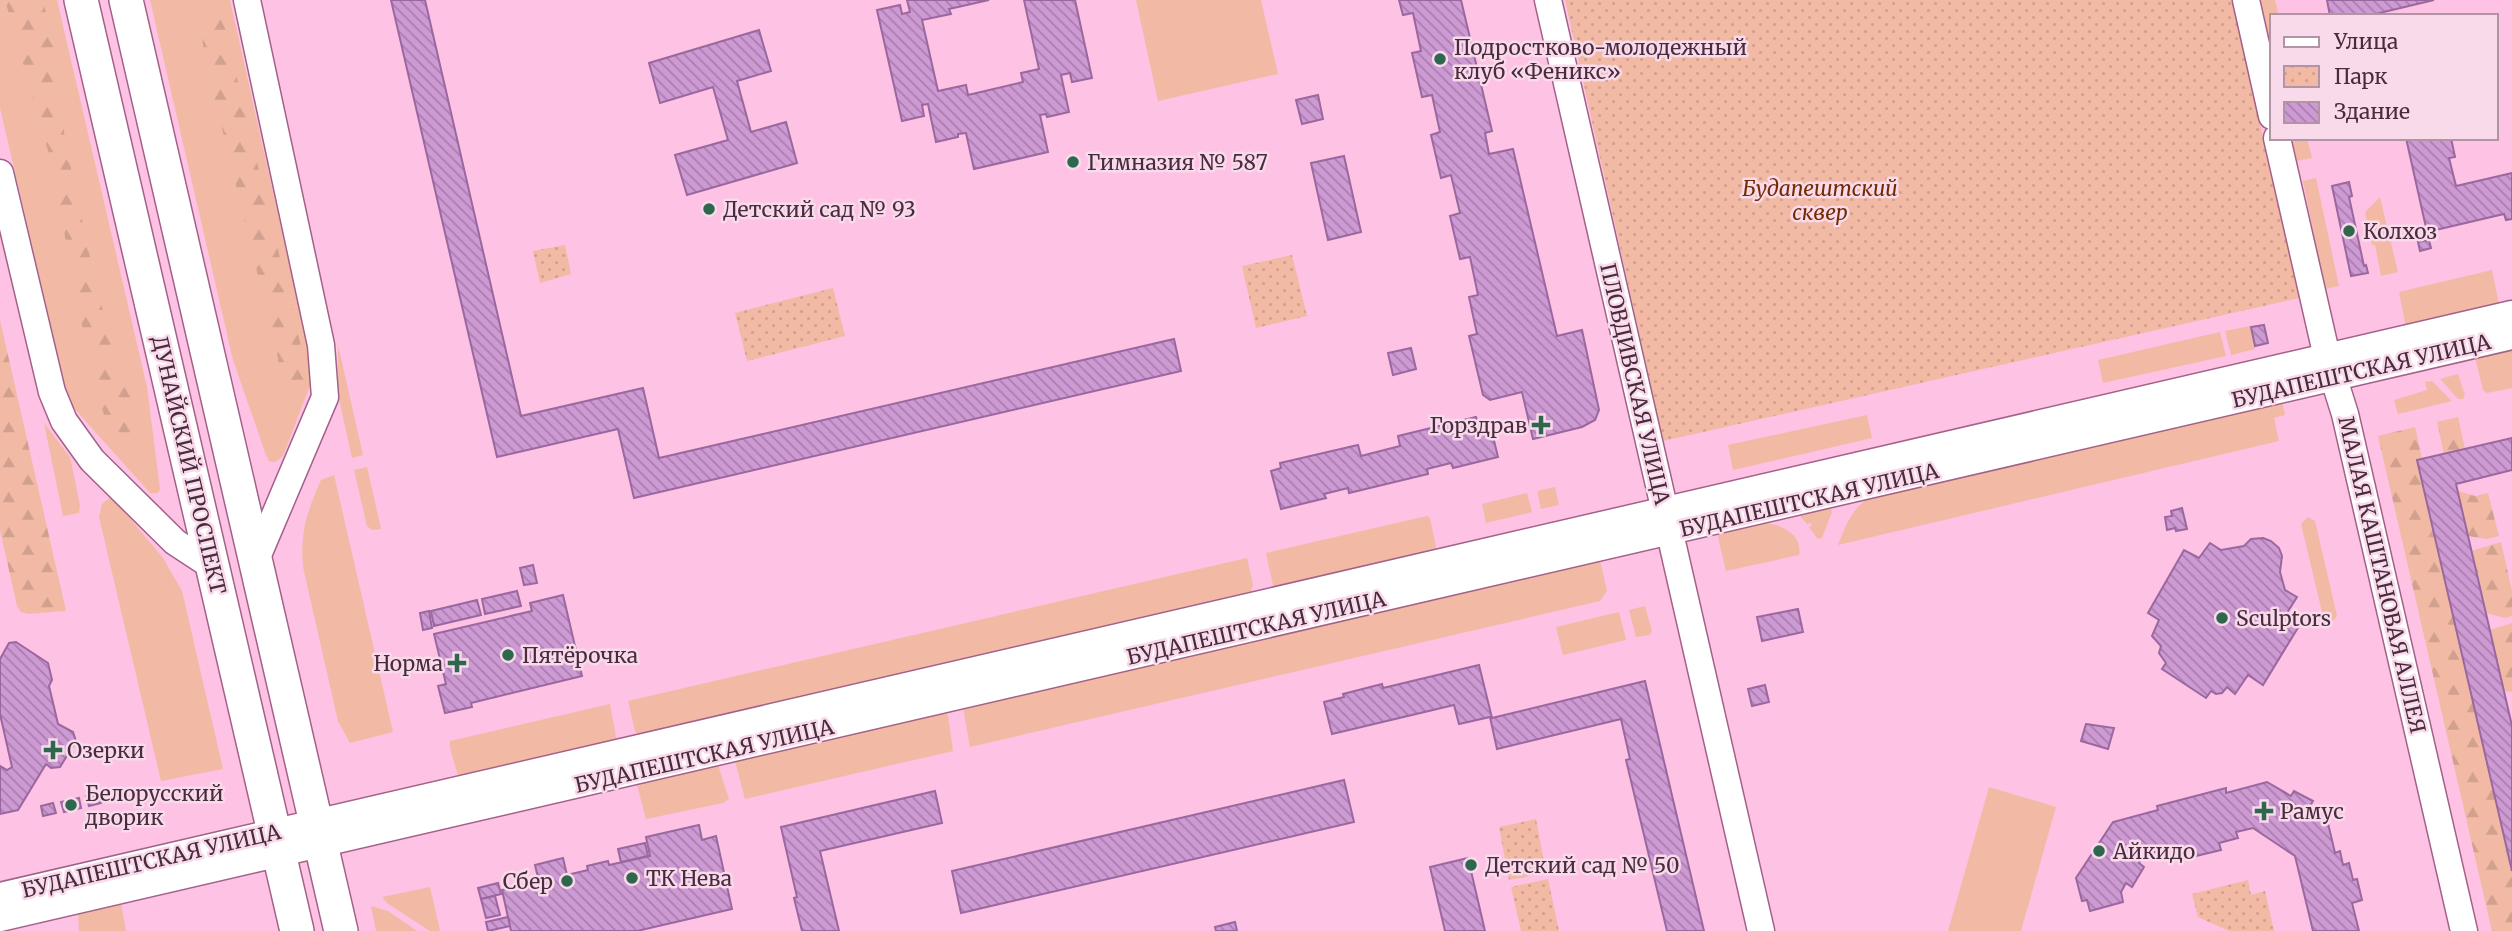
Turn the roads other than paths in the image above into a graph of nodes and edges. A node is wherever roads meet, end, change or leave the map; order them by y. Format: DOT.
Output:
graph roads {
  1 [pos="81,0"];
  2 [pos="126,0"];
  3 [pos="247,0"];
  4 [pos="1548,0"];
  5 [pos="2246,0"];
  6 [pos="2270,107"];
  7 [pos="2277,140"];
  8 [pos="0,173"];
  9 [pos="2512,314"];
  10 [pos="2512,336"];
  11 [pos="2331,368"];
  12 [pos="1667,522"];
  13 [pos="255,562"];
  14 [pos="213,568"];
  15 [pos="318,835"];
  16 [pos="277,844"];
  17 [pos="0,896"];
  18 [pos="0,918"];
  19 [pos="297,931"];
  20 [pos="341,931"];
  21 [pos="1761,931"];
  22 [pos="2464,931"];
  1 -- 14 [label="main road, ДУНАЙСКИЙ ПРОСПЕКТ"];
  2 -- 13 [label="main road, ДУНАЙСКИЙ ПРОСПЕКТ"];
  3 -- 13 [label="street"];
  4 -- 12 [label="street, ПЛОВДИВСКАЯ УЛИЦА"];
  5 -- 6 [label="street"];
  7 -- 11 [label="street, МАЛАЯ КАШТАНОВАЯ АЛЛЕЯ"];
  8 -- 14 [label="street"];
  9 -- 11 [label="street, БУДАПЕШТСКАЯ УЛИЦА"];
  10 -- 11 [label="street, БУДАПЕШТСКАЯ УЛИЦА"];
  11 -- 12 [label="street, БУДАПЕШТСКАЯ УЛИЦА"];
  11 -- 22 [label="street, МАЛАЯ КАШТАНОВАЯ АЛЛЕЯ"];
  12 -- 15 [label="street, БУДАПЕШТСКАЯ УЛИЦА"];
  12 -- 21 [label="street, ПЛОВДИВСКАЯ УЛИЦА"];
  13 -- 15 [label="main road, ДУНАЙСКИЙ ПРОСПЕКТ"];
  14 -- 16 [label="main road, ДУНАЙСКИЙ ПРОСПЕКТ"];
  15 -- 16 [label="street, БУДАПЕШТСКАЯ УЛИЦА"];
  15 -- 20 [label="main road, ДУНАЙСКИЙ ПРОСПЕКТ"];
  16 -- 17 [label="street, БУДАПЕШТСКАЯ УЛИЦА"];
  16 -- 18 [label="street, БУДАПЕШТСКАЯ УЛИЦА"];
  16 -- 19 [label="main road, ДУНАЙСКИЙ ПРОСПЕКТ"];
}
